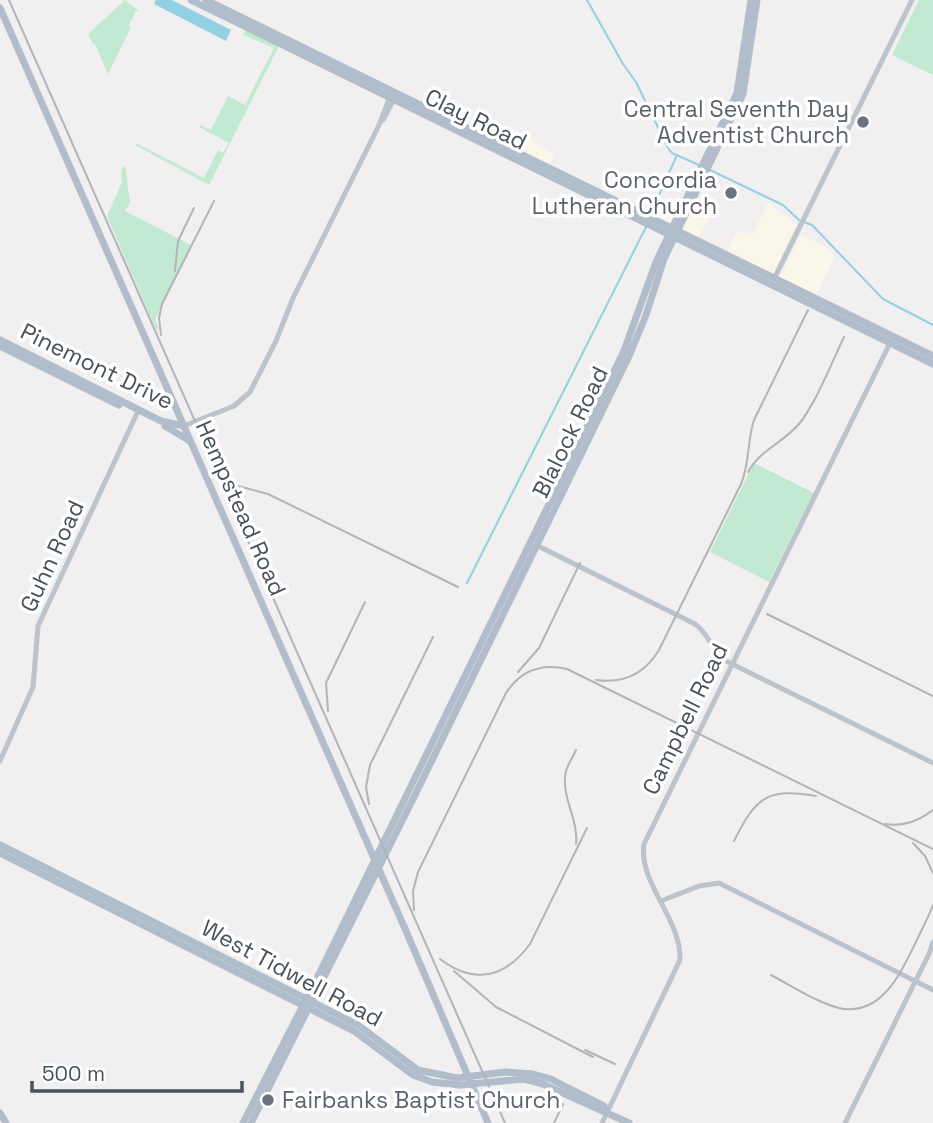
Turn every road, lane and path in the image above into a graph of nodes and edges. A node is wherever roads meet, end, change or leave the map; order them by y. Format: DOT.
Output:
graph roads {
  1 [pos="191,0"];
  2 [pos="206,0"];
  3 [pos="751,0"];
  4 [pos="757,0"];
  5 [pos="912,0"];
  6 [pos="0,8"];
  7 [pos="244,22"];
  8 [pos="393,96"];
  9 [pos="735,107"];
  10 [pos="673,233"];
  11 [pos="656,262"];
  12 [pos="659,274"];
  13 [pos="650,277"];
  14 [pos="773,282"];
  15 [pos="652,294"];
  16 [pos="643,314"];
  17 [pos="0,340"];
  18 [pos="891,340"];
  19 [pos="0,346"];
  20 [pos="933,356"];
  21 [pos="933,364"];
  22 [pos="138,411"];
  23 [pos="178,413"];
  24 [pos="166,425"];
  25 [pos="184,426"];
  26 [pos="190,441"];
  27 [pos="533,543"];
  28 [pos="732,664"];
  29 [pos="0,761"];
  30 [pos="933,763"];
  31 [pos="400,818"];
  32 [pos="368,844"];
  33 [pos="0,845"];
  34 [pos="381,847"];
  35 [pos="0,853"];
  36 [pos="374,860"];
  37 [pos="378,868"];
  38 [pos="371,882"];
  39 [pos="385,884"];
  40 [pos="73,886"];
  41 [pos="661,901"];
  42 [pos="933,942"];
  43 [pos="320,972"];
  44 [pos="916,981"];
  45 [pos="322,983"];
  46 [pos="933,990"];
  47 [pos="308,1004"];
  48 [pos="471,1081"];
  49 [pos="607,1112"];
  50 [pos="0,1114"];
  51 [pos="6,1123"];
  52 [pos="243,1123"];
  53 [pos="251,1123"];
  54 [pos="491,1123"];
  55 [pos="602,1123"];
  56 [pos="629,1123"];
  57 [pos="845,1123"];
  1 -- 7 [label="main road, Clay Road"];
  2 -- 7 [label="main road, Clay Road"];
  3 -- 9 [label="main road, Blalock Road"];
  4 -- 9 [label="main road, Blalock Road"];
  5 -- 14 [label="street"];
  6 -- 23 [label="main road, Hempstead Road"];
  7 -- 8 [label="main road, Clay Road"];
  8 -- 10 [label="main road, Clay Road"];
  8 -- 25 [label="street"];
  9 -- 10 [label="main road, Blalock Road"];
  10 -- 11 [label="main road, Blalock Road"];
  10 -- 12 [label="main road, Blalock Road"];
  10 -- 14 [label="main road, Clay Road"];
  11 -- 12 [label="main road"];
  11 -- 13 [label="main road, Blalock Road"];
  12 -- 15 [label="main road, Blalock Road"];
  13 -- 15 [label="main road"];
  13 -- 16 [label="main road, Blalock Road"];
  14 -- 18 [label="main road, Clay Road"];
  15 -- 16 [label="main road, Blalock Road"];
  16 -- 27 [label="main road, Blalock Road"];
  17 -- 22 [label="main road, Pinemont Drive"];
  18 -- 20 [label="main road, Clay Road"];
  18 -- 21 [label="main road, Clay Road"];
  18 -- 28 [label="street, Campbell Road"];
  19 -- 22 [label="main road, Pinemont Drive"];
  22 -- 24 [label="main road, Pinemont Drive"];
  22 -- 29 [label="street, Guhn Road"];
  23 -- 24 [label="main road"];
  23 -- 25 [label="main road, Hempstead Road"];
  24 -- 25 [label="main road, Pinemont Drive"];
  24 -- 26 [label="main road"];
  25 -- 26 [label="main road, Hempstead Road"];
  26 -- 32 [label="main road, Hempstead Road"];
  27 -- 28 [label="street"];
  27 -- 31 [label="main road, Blalock Road"];
  28 -- 30 [label="street"];
  28 -- 41 [label="street, Campbell Road"];
  31 -- 34 [label="main road, Blalock Road"];
  31 -- 37 [label="main road, Blalock Road"];
  32 -- 34 [label="main road"];
  32 -- 36 [label="main road, Hempstead Road"];
  33 -- 40 [label="main road, West Tidwell Road"];
  34 -- 36 [label="main road, Blalock Road"];
  35 -- 40 [label="main road, West Tidwell Road"];
  36 -- 37 [label="main road, Hempstead Road"];
  36 -- 43 [label="main road, Blalock Road"];
  37 -- 38 [label="main road, Blalock Road"];
  37 -- 39 [label="main road, Hempstead Road"];
  38 -- 39 [label="main road"];
  38 -- 45 [label="main road, Blalock Road"];
  39 -- 48 [label="main road, Hempstead Road"];
  40 -- 47 [label="main road, West Tidwell Road"];
  41 -- 44 [label="street"];
  41 -- 49 [label="street, Campbell Road"];
  42 -- 44 [label="street"];
  43 -- 45 [label="main road"];
  43 -- 47 [label="main road, Blalock Road"];
  44 -- 46 [label="street"];
  44 -- 57 [label="street"];
  45 -- 47 [label="main road, Blalock Road"];
  47 -- 48 [label="main road, West Tidwell Road"];
  47 -- 52 [label="main road"];
  47 -- 53 [label="main road"];
  48 -- 49 [label="main road, West Tidwell Road"];
  48 -- 54 [label="main road, Hempstead Road"];
  49 -- 55 [label="street, Campbell Road"];
  49 -- 56 [label="main road, West Tidwell Road"];
  50 -- 51 [label="main road"];
}
